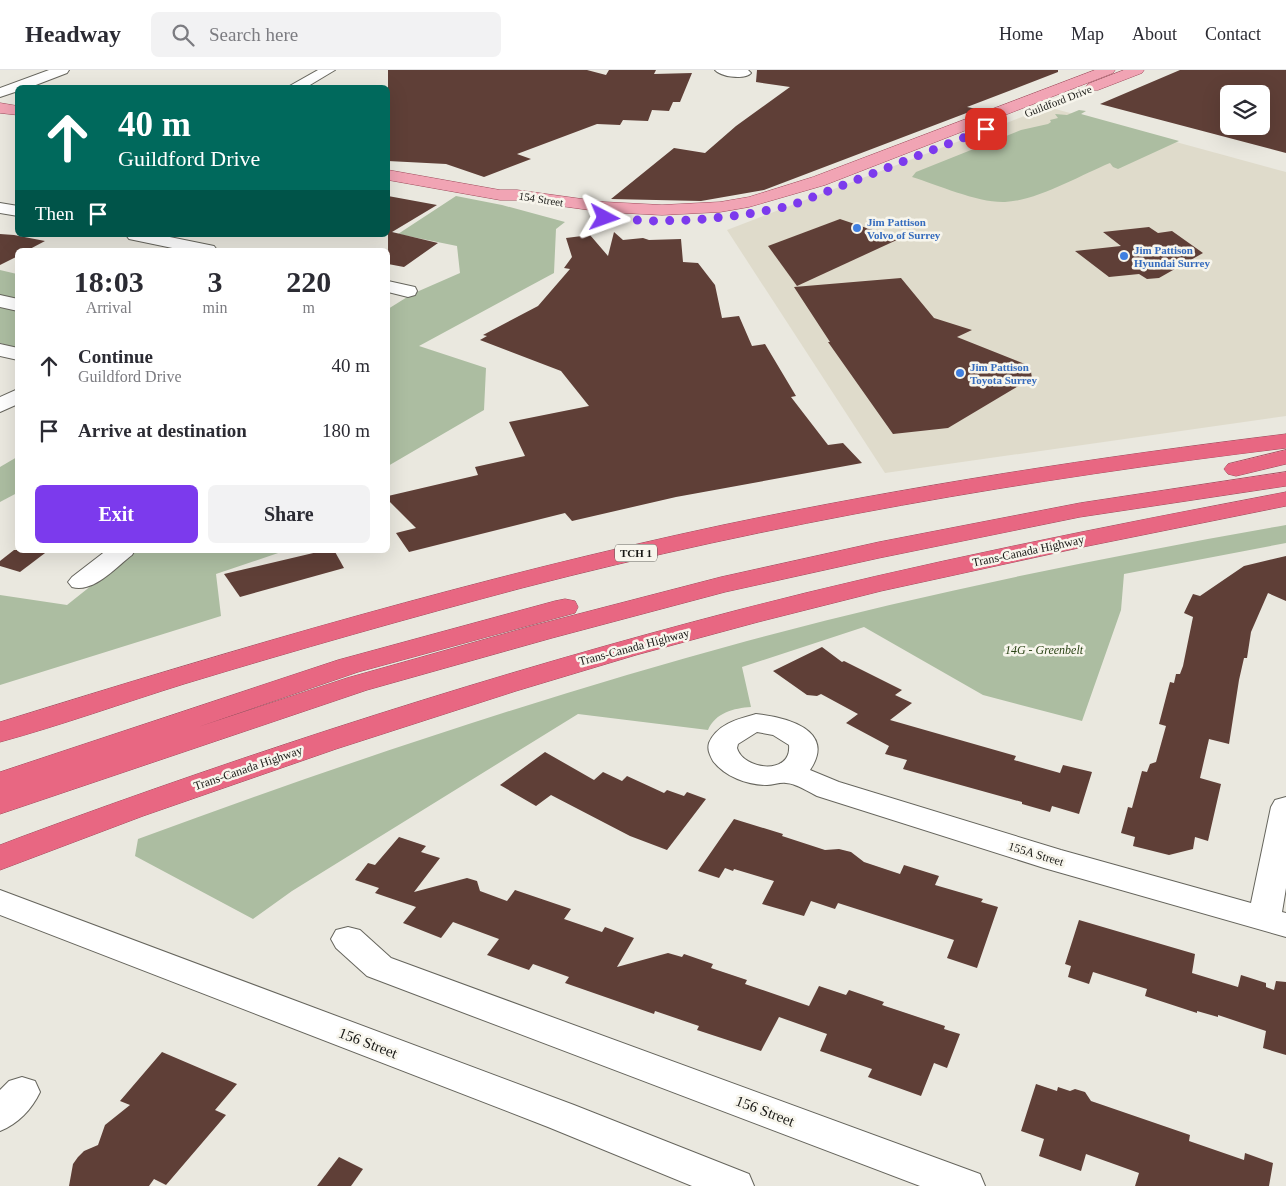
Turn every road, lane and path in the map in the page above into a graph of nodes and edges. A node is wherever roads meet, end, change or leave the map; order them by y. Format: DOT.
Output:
graph roads {
  1 [pos="62,70"];
  2 [pos="328,70"];
  3 [pos="722,70"];
  4 [pos="1108,70"];
  5 [pos="1138,70"];
  6 [pos="744,73"];
  7 [pos="22,85"];
  8 [pos="299,85"];
  9 [pos="15,87"];
  10 [pos="0,93"];
  11 [pos="0,102"];
  12 [pos="15,104"];
  13 [pos="0,108"];
  14 [pos="15,110"];
  15 [pos="390,175"];
  16 [pos="0,208"];
  17 [pos="15,210"];
  18 [pos="698,214"];
  19 [pos="145,237"];
  20 [pos="198,248"];
  21 [pos="390,287"];
  22 [pos="408,291"];
  23 [pos="0,350"];
  24 [pos="15,353"];
  25 [pos="15,397"];
  26 [pos="0,406"];
  27 [pos="1286,441"];
  28 [pos="1286,458"];
  29 [pos="1286,479"];
  30 [pos="1286,499"];
  31 [pos="119,553"];
  32 [pos="80,582"];
  33 [pos="0,732"];
  34 [pos="790,770"];
  35 [pos="0,783"];
  36 [pos="0,803"];
  37 [pos="1286,807"];
  38 [pos="0,858"];
  39 [pos="0,902"];
  40 [pos="1275,922"];
  41 [pos="348,939"];
  42 [pos="735,1186"];
  43 [pos="966,1186"];
  1 -- 7 [label="street"];
  2 -- 8 [label="street"];
  3 -- 6 [label="street"];
  4 -- 18 [label="main road, Guildford Drive"];
  5 -- 18 [label="main road, Guildford Drive"];
  9 -- 10 [label="street"];
  11 -- 12 [label="main road"];
  13 -- 14 [label="main road"];
  15 -- 18 [label="main road, 154 Street"];
  16 -- 17 [label="street"];
  19 -- 20 [label="street"];
  21 -- 22 [label="street"];
  23 -- 24 [label="street"];
  25 -- 26 [label="street"];
  27 -- 33 [label="highway, TCH 1"];
  28 -- 35 [label="highway"];
  29 -- 36 [label="highway"];
  30 -- 38 [label="highway, Trans-Canada Highway"];
  31 -- 32 [label="street"];
  34 -- 40 [label="street, 155A Street"];
  37 -- 40 [label="street"];
  39 -- 42 [label="street, 156 Street"];
  41 -- 43 [label="street, 156 Street"];
}
